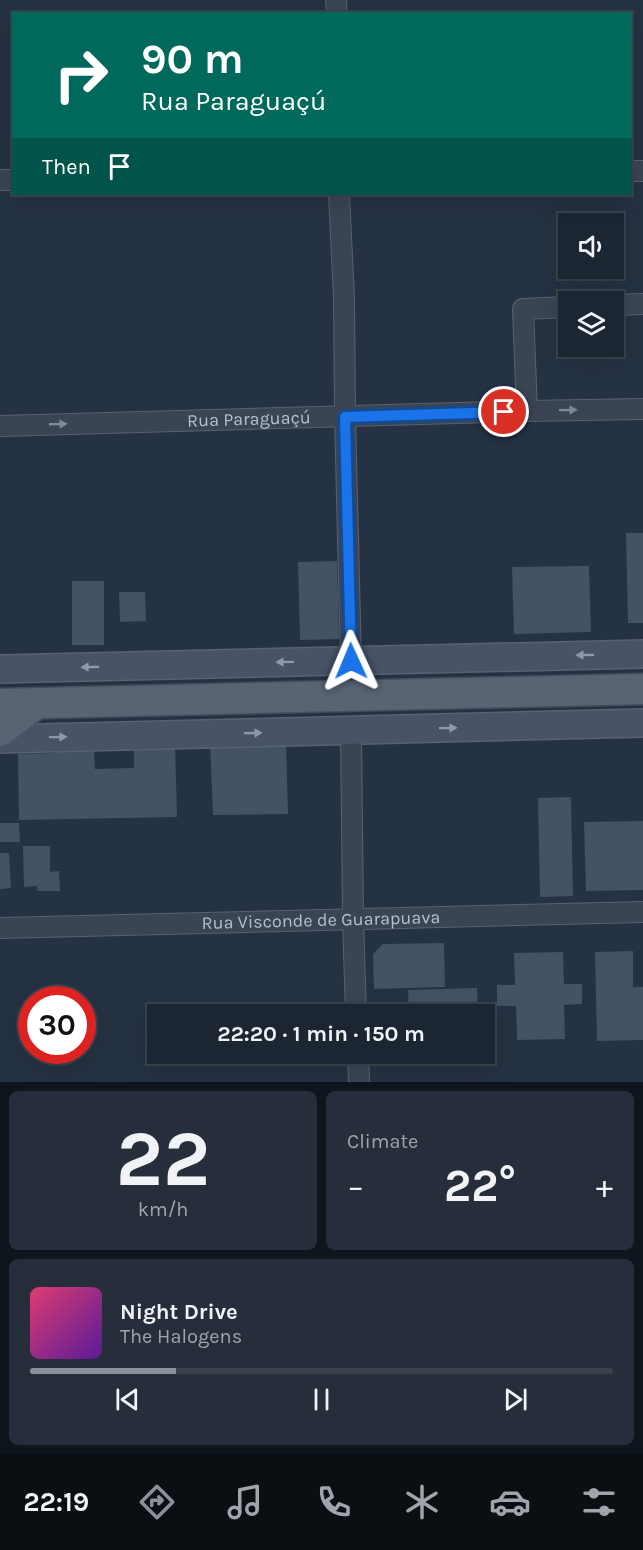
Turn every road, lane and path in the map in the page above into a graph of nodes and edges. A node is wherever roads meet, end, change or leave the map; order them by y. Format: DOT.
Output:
graph roads {
  1 [pos="339,195"];
  2 [pos="643,304"];
  3 [pos="624,305"];
  4 [pos="558,307"];
  5 [pos="643,409"];
  6 [pos="527,411"];
  7 [pos="345,417"];
  8 [pos="0,426"];
  9 [pos="643,654"];
  10 [pos="351,661"];
  11 [pos="0,669"];
  12 [pos="643,689"];
  13 [pos="37,703"];
  14 [pos="0,704"];
  15 [pos="643,723"];
  16 [pos="351,730"];
  17 [pos="0,731"];
  18 [pos="0,739"];
  19 [pos="643,912"];
  20 [pos="352,919"];
  21 [pos="0,928"];
  22 [pos="356,1004"];
  23 [pos="358,1064"];
  24 [pos="359,1082"];
  1 -- 7 [label="street"];
  2 -- 3 [label="street"];
  4 -- 6 [label="street"];
  6 -- 5 [label="street, Rua Paraguaçú, one-way"];
  6 -- 7 [label="street, Rua Paraguaçú"];
  8 -- 7 [label="street, Rua Paraguaçú, one-way"];
  7 -- 10 [label="street"];
  9 -- 10 [label="street, one-way"];
  10 -- 11 [label="street, one-way"];
  12 -- 13 [label="main road"];
  13 -- 14 [label="main road"];
  13 -- 17 [label="main road"];
  16 -- 15 [label="street, one-way"];
  18 -- 16 [label="street, one-way"];
  16 -- 20 [label="street"];
  19 -- 20 [label="street, Rua Visconde de Guarapuava"];
  20 -- 21 [label="street, Rua Visconde de Guarapuava"];
  20 -- 22 [label="street"];
  23 -- 24 [label="street"];
}
